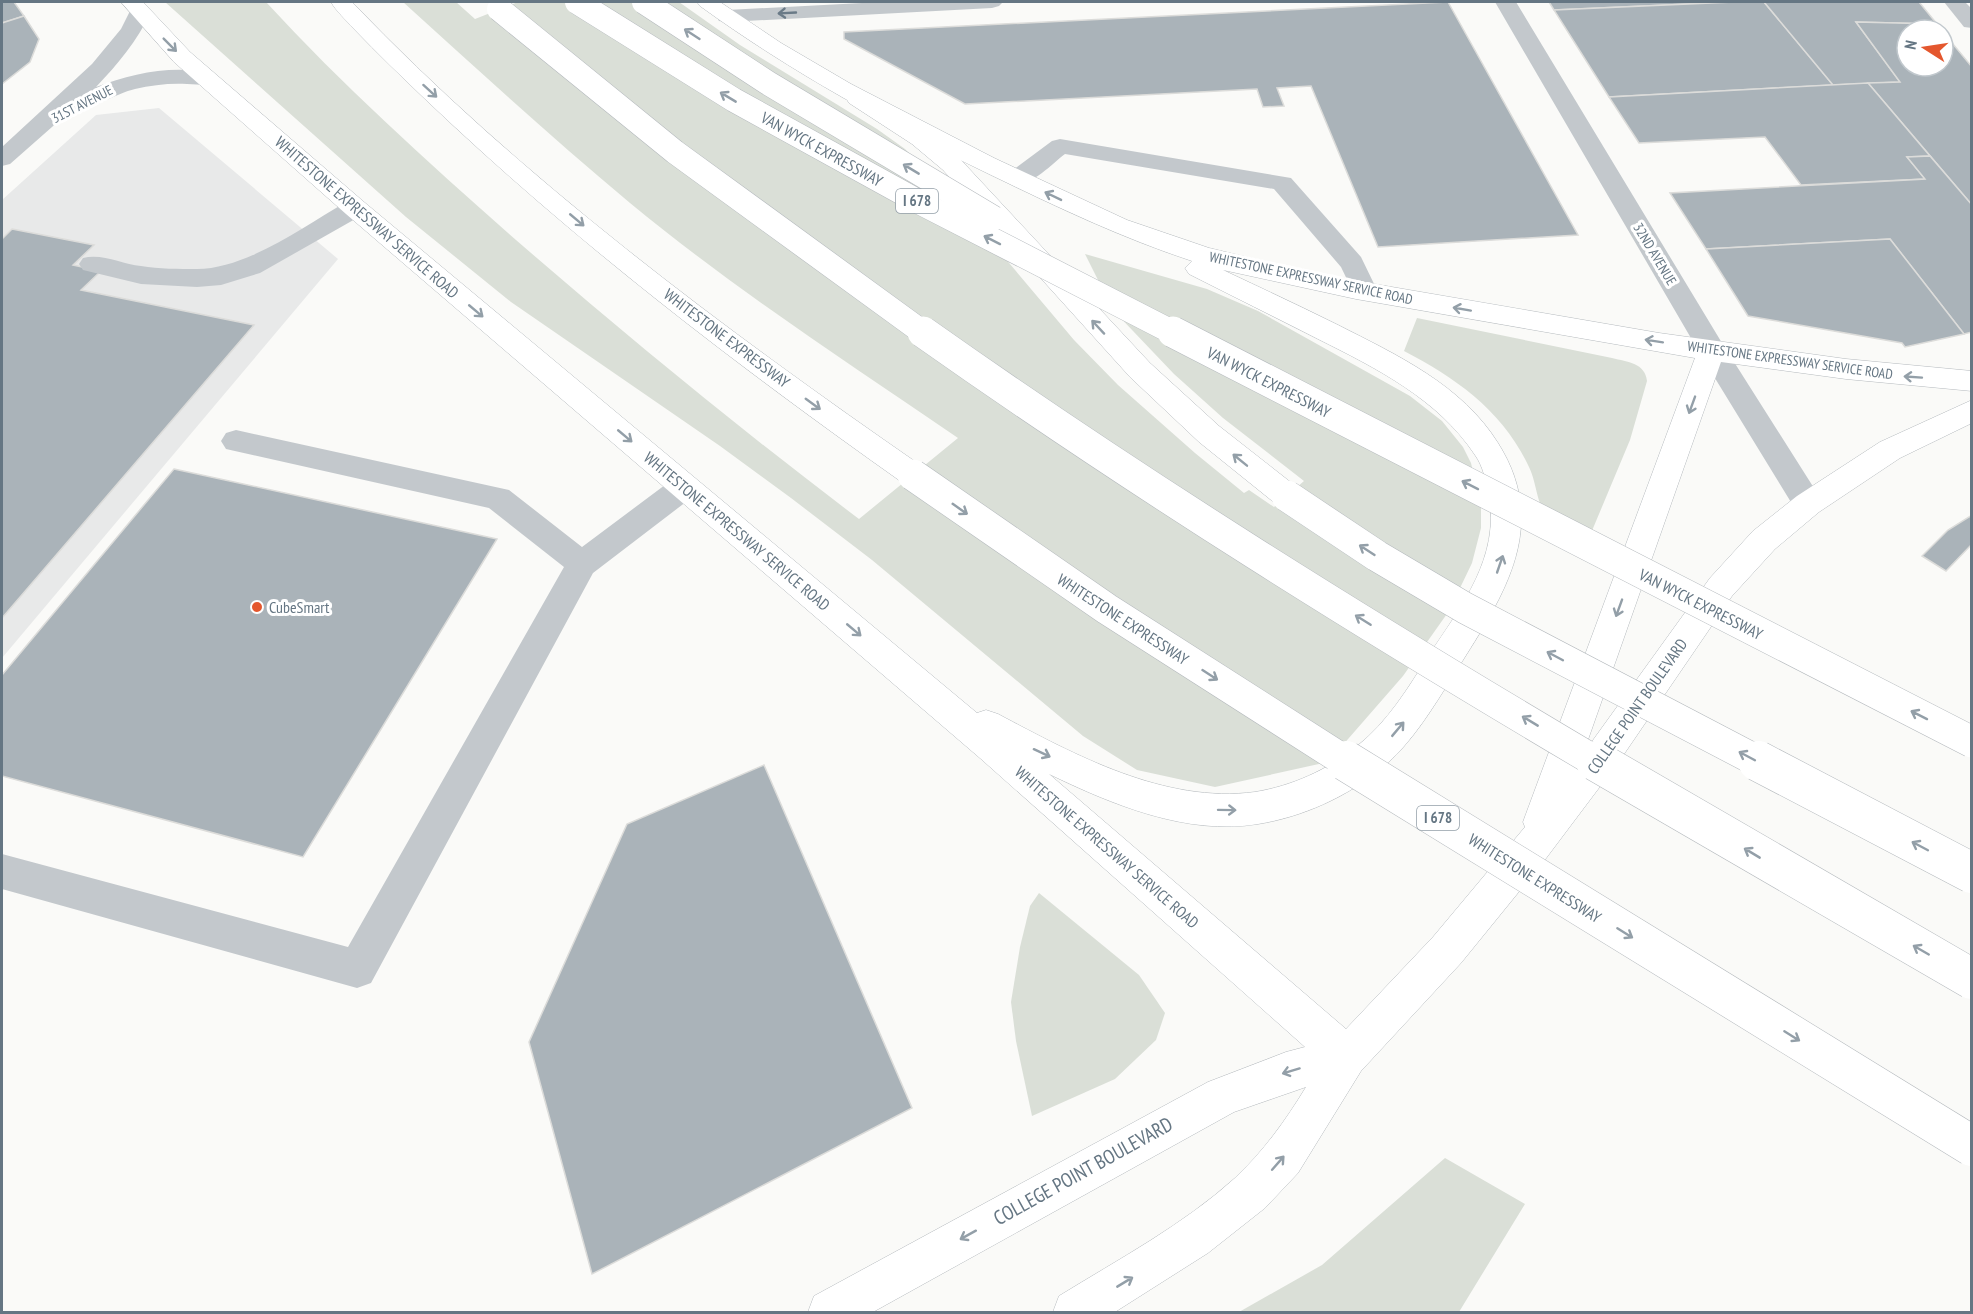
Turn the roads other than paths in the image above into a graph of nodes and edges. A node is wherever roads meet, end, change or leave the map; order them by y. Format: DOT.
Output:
graph roads {
  1 [pos="334,2"];
  2 [pos="341,2"];
  3 [pos="577,2"];
  4 [pos="644,2"];
  5 [pos="707,2"];
  6 [pos="992,2"];
  7 [pos="1505,2"];
  8 [pos="1954,2"];
  9 [pos="495,5"];
  10 [pos="136,7"];
  11 [pos="727,16"];
  12 [pos="1971,22"];
  13 [pos="387,51"];
  14 [pos="207,79"];
  15 [pos="857,98"];
  16 [pos="31,134"];
  17 [pos="2,159"];
  18 [pos="1018,178"];
  19 [pos="355,208"];
  20 [pos="1089,214"];
  21 [pos="92,264"];
  22 [pos="1364,290"];
  23 [pos="1712,350"];
  24 [pos="1971,381"];
  25 [pos="1268,382"];
  26 [pos="1971,410"];
  27 [pos="236,441"];
  28 [pos="684,486"];
  29 [pos="1808,504"];
  30 [pos="582,564"];
  31 [pos="918,684"];
  32 [pos="1971,742"];
  33 [pos="1532,849"];
  34 [pos="2,872"];
  35 [pos="1971,873"];
  36 [pos="1971,979"];
  37 [pos="1347,1057"];
  38 [pos="1971,1146"];
  39 [pos="830,1312"];
  40 [pos="1075,1312"];
  1 -- 13 [label="main road"];
  2 -- 13 [label="main road, WHITESTONE EXPRESSWAY / I 678"];
  25 -- 3 [label="main road, VAN WYCK EXPRESSWAY / I 678, one-way, bridge"];
  25 -- 4 [label="main road, one-way, bridge"];
  5 -- 11 [label="main road, WHITESTONE EXPRESSWAY SERVICE ROAD"];
  6 -- 11 [label="street, one-way"];
  7 -- 23 [label="street, 32ND AVENUE"];
  8 -- 12 [label="street"];
  36 -- 9 [label="main road, one-way, bridge"];
  10 -- 14 [label="main road, WHITESTONE EXPRESSWAY SERVICE ROAD, one-way"];
  10 -- 16 [label="street, 31ST AVENUE"];
  11 -- 15 [label="main road, WHITESTONE EXPRESSWAY SERVICE ROAD"];
  13 -- 38 [label="main road, WHITESTONE EXPRESSWAY / I 678, one-way, bridge"];
  14 -- 16 [label="street, 31ST AVENUE"];
  14 -- 19 [label="main road, WHITESTONE EXPRESSWAY SERVICE ROAD"];
  15 -- 18 [label="main road, WHITESTONE EXPRESSWAY SERVICE ROAD"];
  35 -- 15 [label="main road, one-way, bridge"];
  16 -- 17 [label="street, 31ST AVENUE"];
  20 -- 18 [label="main road, WHITESTONE EXPRESSWAY SERVICE ROAD, one-way"];
  18 -- 22 [label="street"];
  19 -- 21 [label="street"];
  19 -- 28 [label="main road, WHITESTONE EXPRESSWAY SERVICE ROAD, one-way"];
  20 -- 22 [label="main road, WHITESTONE EXPRESSWAY SERVICE ROAD"];
  31 -- 20 [label="main road, one-way"];
  23 -- 22 [label="main road, WHITESTONE EXPRESSWAY SERVICE ROAD, one-way"];
  24 -- 23 [label="main road, WHITESTONE EXPRESSWAY SERVICE ROAD, one-way"];
  23 -- 29 [label="street, 32ND AVENUE"];
  23 -- 33 [label="main road, one-way"];
  32 -- 25 [label="main road, VAN WYCK EXPRESSWAY / I 678, one-way, bridge"];
  26 -- 29 [label="main road, COLLEGE POINT BOULEVARD"];
  27 -- 30 [label="street"];
  28 -- 30 [label="street"];
  28 -- 31 [label="main road, WHITESTONE EXPRESSWAY SERVICE ROAD, one-way"];
  29 -- 33 [label="main road, COLLEGE POINT BOULEVARD"];
  30 -- 34 [label="street"];
  31 -- 37 [label="main road, WHITESTONE EXPRESSWAY SERVICE ROAD"];
  33 -- 37 [label="main road, COLLEGE POINT BOULEVARD"];
  37 -- 39 [label="main road, COLLEGE POINT BOULEVARD, one-way"];
  40 -- 37 [label="main road, COLLEGE POINT BOULEVARD, one-way"];
}
